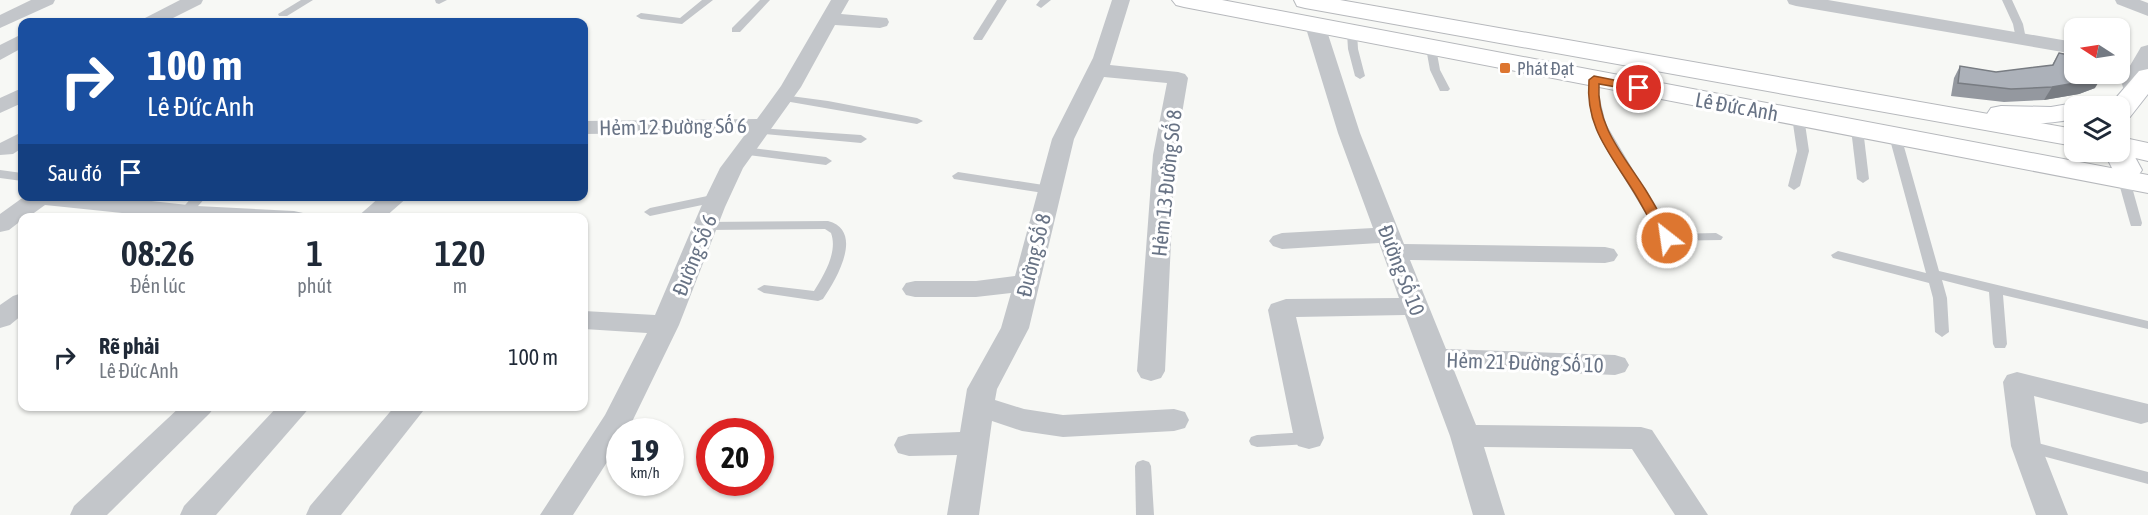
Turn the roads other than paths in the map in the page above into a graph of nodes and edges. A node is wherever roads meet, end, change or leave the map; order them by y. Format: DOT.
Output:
graph roads {
  1 [pos="46,0"];
  2 [pos="194,0"];
  3 [pos="308,0"];
  4 [pos="708,0"];
  5 [pos="765,0"];
  6 [pos="1002,0"];
  7 [pos="1121,0"];
  8 [pos="1184,0"];
  9 [pos="1223,0"];
  10 [pos="1301,0"];
  11 [pos="1360,0"];
  12 [pos="1796,0"];
  13 [pos="1914,0"];
  14 [pos="2007,0"];
  15 [pos="2124,0"];
  16 [pos="835,10"];
  17 [pos="2148,10"];
  18 [pos="283,14"];
  19 [pos="641,16"];
  20 [pos="160,18"];
  21 [pos="1918,21"];
  22 [pos="880,22"];
  23 [pos="1,23"];
  24 [pos="1315,25"];
  25 [pos="18,30"];
  26 [pos="736,30"];
  27 [pos="1352,33"];
  28 [pos="978,38"];
  29 [pos="2021,39"];
  30 [pos="18,43"];
  31 [pos="2064,46"];
  32 [pos="1431,48"];
  33 [pos="0,54"];
  34 [pos="1634,54"];
  35 [pos="1097,70"];
  36 [pos="1360,76"];
  37 [pos="2139,79"];
  38 [pos="1594,80"];
  39 [pos="1444,89"];
  40 [pos="18,96"];
  41 [pos="2110,96"];
  42 [pos="783,98"];
  43 [pos="0,106"];
  44 [pos="2064,113"];
  45 [pos="2001,114"];
  46 [pos="1798,117"];
  47 [pos="917,121"];
  48 [pos="588,127"];
  49 [pos="2064,127"];
  50 [pos="761,128"];
  51 [pos="1857,129"];
  52 [pos="1895,136"];
  53 [pos="2064,136"];
  54 [pos="861,139"];
  55 [pos="2130,139"];
  56 [pos="2148,142"];
  57 [pos="744,151"];
  58 [pos="826,161"];
  59 [pos="2133,165"];
  60 [pos="0,174"];
  61 [pos="18,176"];
  62 [pos="957,176"];
  63 [pos="1863,179"];
  64 [pos="1794,186"];
  65 [pos="1050,190"];
  66 [pos="717,198"];
  67 [pos="34,201"];
  68 [pos="97,201"];
  69 [pos="390,201"];
  70 [pos="193,204"];
  71 [pos="650,212"];
  72 [pos="139,213"];
  73 [pos="258,213"];
  74 [pos="375,213"];
  75 [pos="2136,223"];
  76 [pos="0,225"];
  77 [pos="705,226"];
  78 [pos="1716,237"];
  79 [pos="1282,241"];
  80 [pos="1392,244"];
  81 [pos="1605,255"];
  82 [pos="1838,255"];
  83 [pos="1934,277"];
  84 [pos="1025,283"];
  85 [pos="764,289"];
  86 [pos="915,289"];
  87 [pos="1996,289"];
  88 [pos="18,305"];
  89 [pos="1416,306"];
  90 [pos="0,319"];
  91 [pos="588,320"];
  92 [pos="665,325"];
  93 [pos="2145,325"];
  94 [pos="1942,333"];
  95 [pos="2000,344"];
  96 [pos="1436,358"];
  97 [pos="1615,365"];
  98 [pos="1151,371"];
  99 [pos="980,406"];
  100 [pos="195,411"];
  101 [pos="291,411"];
  102 [pos="408,411"];
  103 [pos="2141,413"];
  104 [pos="1174,420"];
  105 [pos="1465,436"];
  106 [pos="1309,438"];
  107 [pos="1257,441"];
  108 [pos="974,443"];
  109 [pos="909,445"];
  110 [pos="2026,446"];
  111 [pos="1143,466"];
  112 [pos="2148,478"];
  113 [pos="86,515"];
  114 [pos="196,515"];
  115 [pos="322,515"];
  116 [pos="556,515"];
  117 [pos="963,515"];
  118 [pos="1146,515"];
  119 [pos="1489,515"];
  120 [pos="1692,515"];
  121 [pos="2052,515"];
  1 -- 23 [label="street"];
  2 -- 20 [label="street"];
  3 -- 18 [label="lane"];
  4 -- 19 [label="lane"];
  5 -- 26 [label="lane"];
  6 -- 28 [label="lane"];
  7 -- 35 [label="street, Đường Số 8"];
  8 -- 24 [label="main road, Lê Đức Anh"];
  9 -- 59 [label="main road, Lê Đức Anh"];
  10 -- 34 [label="main road, Lê Đức Anh"];
  11 -- 34 [label="main road, Lê Đức Anh"];
  12 -- 21 [label="street"];
  13 -- 21 [label="street"];
  14 -- 29 [label="lane"];
  15 -- 17 [label="street"];
  16 -- 22 [label="street"];
  16 -- 42 [label="street, Đường Số 6"];
  21 -- 29 [label="street"];
  23 -- 25 [label="street"];
  24 -- 27 [label="main road, Lê Đức Anh"];
  24 -- 80 [label="street, Đường Số 10"];
  27 -- 32 [label="main road, Lê Đức Anh"];
  27 -- 36 [label="lane"];
  29 -- 31 [label="street"];
  30 -- 33 [label="street"];
  32 -- 38 [label="main road, Lê Đức Anh"];
  32 -- 39 [label="lane"];
  34 -- 45 [label="main road, Lê Đức Anh"];
  34 -- 53 [label="main road, Lê Đức Anh"];
  35 -- 65 [label="street, Đường Số 8"];
  35 -- 98 [label="street, Hẻm 13 Đường Số 8"];
  37 -- 41 [label="main road"];
  38 -- 46 [label="main road, Lê Đức Anh"];
  38 -- 78 [label="lane"];
  40 -- 43 [label="street"];
  42 -- 47 [label="lane"];
  42 -- 50 [label="street, Đường Số 6"];
  44 -- 45 [label="main road"];
  45 -- 49 [label="main road, Lê Đức Anh"];
  46 -- 51 [label="main road, Lê Đức Anh"];
  46 -- 64 [label="lane"];
  48 -- 50 [label="street, Hẻm 12 Đường Số 6"];
  50 -- 54 [label="lane"];
  50 -- 57 [label="street, Đường Số 6"];
  51 -- 52 [label="main road, Lê Đức Anh"];
  51 -- 63 [label="lane"];
  52 -- 59 [label="main road, Lê Đức Anh"];
  52 -- 83 [label="lane"];
  55 -- 56 [label="main road"];
  57 -- 58 [label="lane"];
  57 -- 66 [label="street, Đường Số 6"];
  59 -- 75 [label="lane"];
  60 -- 61 [label="lane"];
  62 -- 65 [label="lane"];
  65 -- 84 [label="street, Đường Số 8"];
  66 -- 71 [label="lane"];
  66 -- 77 [label="street, Đường Số 6"];
  67 -- 76 [label="street"];
  68 -- 72 [label="street"];
  69 -- 74 [label="street"];
  70 -- 72 [label="street"];
  70 -- 73 [label="street"];
  77 -- 85 [label="lane"];
  77 -- 92 [label="street, Đường Số 6"];
  79 -- 80 [label="street"];
  80 -- 81 [label="street"];
  80 -- 89 [label="street, Đường Số 10"];
  82 -- 83 [label="lane"];
  83 -- 87 [label="lane"];
  83 -- 94 [label="lane"];
  84 -- 86 [label="street"];
  84 -- 99 [label="street, Đường Số 8"];
  87 -- 93 [label="lane"];
  87 -- 95 [label="lane"];
  88 -- 90 [label="street"];
  89 -- 96 [label="street, Đường Số 10"];
  89 -- 106 [label="street"];
  91 -- 92 [label="street"];
  92 -- 116 [label="street, Đường Số 6"];
  96 -- 97 [label="street, Hẻm 21 Đường Số 10"];
  96 -- 105 [label="street, Đường Số 10"];
  99 -- 104 [label="street"];
  99 -- 108 [label="street, Đường Số 8"];
  100 -- 113 [label="street"];
  101 -- 114 [label="street"];
  102 -- 115 [label="street"];
  103 -- 110 [label="street"];
  105 -- 119 [label="street, Đường Số 10"];
  105 -- 120 [label="street"];
  106 -- 107 [label="lane"];
  108 -- 109 [label="street"];
  108 -- 117 [label="street, Đường Số 8"];
  110 -- 112 [label="lane"];
  110 -- 121 [label="street"];
  111 -- 118 [label="lane"];
}
